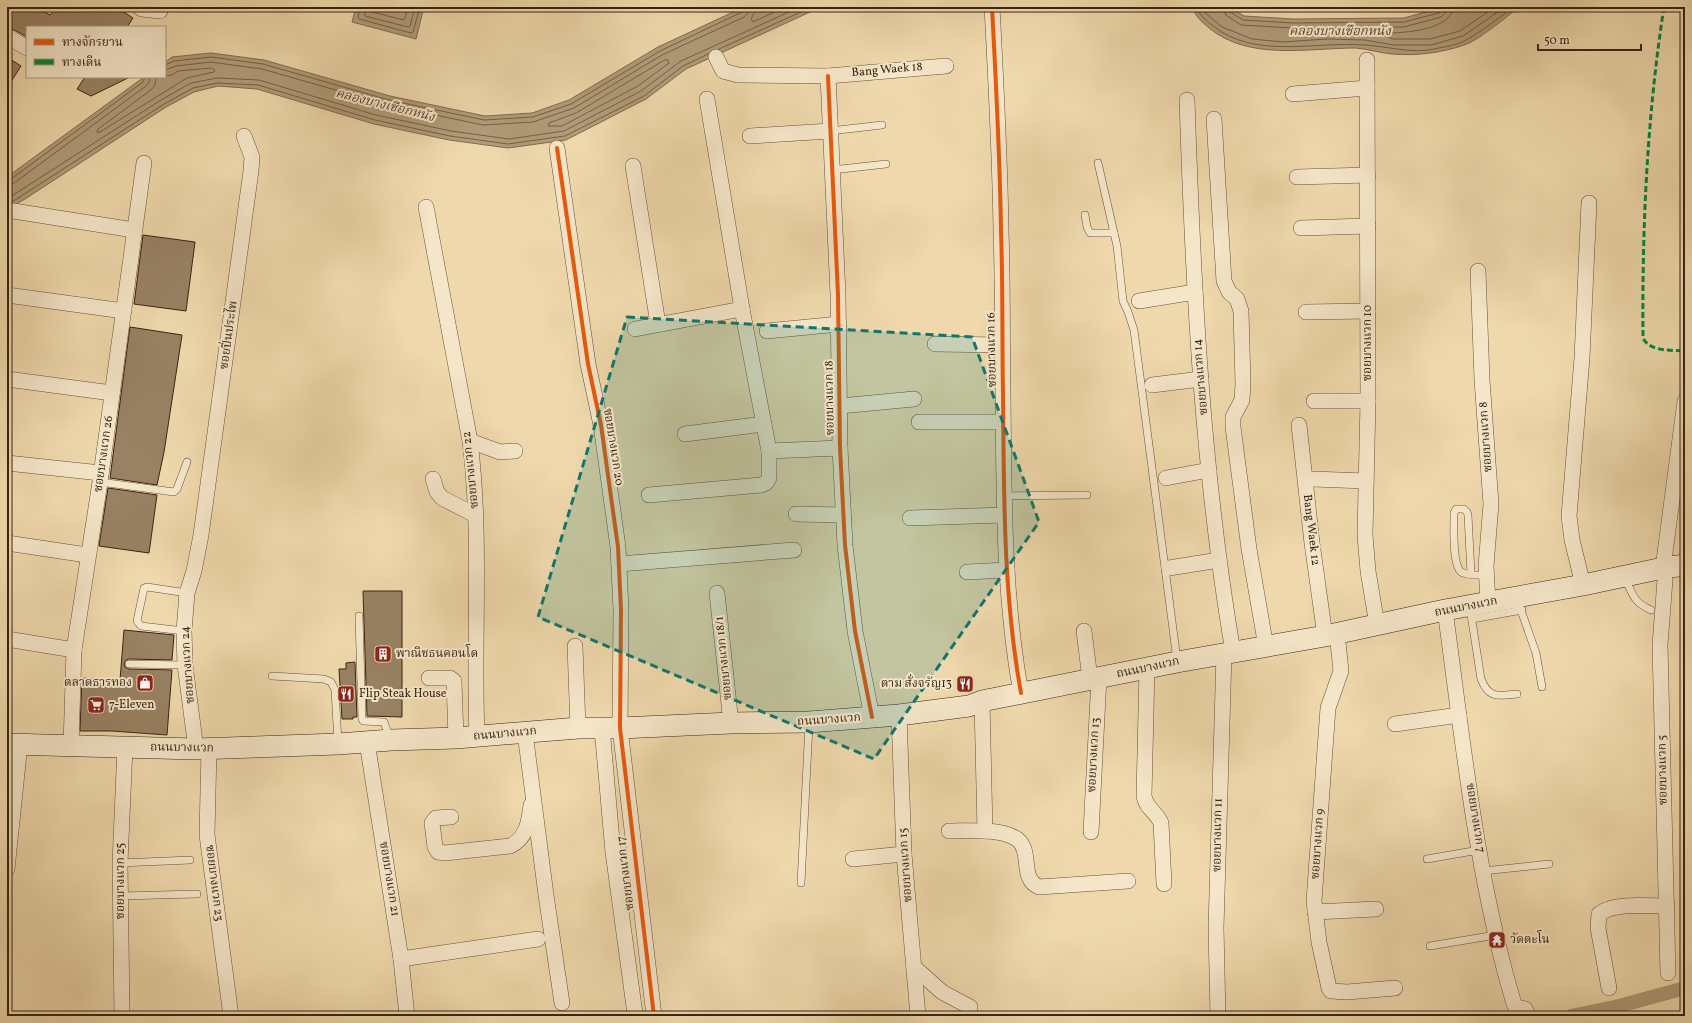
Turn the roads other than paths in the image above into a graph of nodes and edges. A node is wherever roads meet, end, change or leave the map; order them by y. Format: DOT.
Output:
graph roads {
  1 [pos="139,7"];
  2 [pos="161,7"];
  3 [pos="992,7"];
  4 [pos="7,36"];
  5 [pos="26,47"];
  6 [pos="716,57"];
  7 [pos="1367,60"];
  8 [pos="946,66"];
  9 [pos="828,76"];
  10 [pos="1367,88"];
  11 [pos="1293,94"];
  12 [pos="706,99"];
  13 [pos="1187,100"];
  14 [pos="1214,119"];
  15 [pos="882,125"];
  16 [pos="830,130"];
  17 [pos="244,136"];
  18 [pos="750,136"];
  19 [pos="557,148"];
  20 [pos="144,163"];
  21 [pos="1098,163"];
  22 [pos="886,164"];
  23 [pos="633,166"];
  24 [pos="832,170"];
  25 [pos="1368,175"];
  26 [pos="1297,177"];
  27 [pos="1589,203"];
  28 [pos="426,207"];
  29 [pos="7,210"];
  30 [pos="1085,215"];
  31 [pos="1368,226"];
  32 [pos="1301,228"];
  33 [pos="134,230"];
  34 [pos="1114,233"];
  35 [pos="1478,271"];
  36 [pos="1195,292"];
  37 [pos="7,294"];
  38 [pos="1139,301"];
  39 [pos="742,309"];
  40 [pos="124,311"];
  41 [pos="1368,311"];
  42 [pos="1306,312"];
  43 [pos="658,324"];
  44 [pos="839,324"];
  45 [pos="635,329"];
  46 [pos="767,331"];
  47 [pos="935,344"];
  48 [pos="1002,345"];
  49 [pos="7,379"];
  50 [pos="1201,379"];
  51 [pos="1152,385"];
  52 [pos="112,393"];
  53 [pos="914,399"];
  54 [pos="1314,401"];
  55 [pos="1368,401"];
  56 [pos="1685,401"];
  57 [pos="840,406"];
  58 [pos="919,422"];
  59 [pos="1003,422"];
  60 [pos="764,424"];
  61 [pos="1299,425"];
  62 [pos="685,434"];
  63 [pos="470,441"];
  64 [pos="840,448"];
  65 [pos="515,451"];
  66 [pos="769,451"];
  67 [pos="186,462"];
  68 [pos="7,463"];
  69 [pos="1209,470"];
  70 [pos="101,478"];
  71 [pos="1166,478"];
  72 [pos="433,479"];
  73 [pos="1313,479"];
  74 [pos="1366,481"];
  75 [pos="649,495"];
  76 [pos="1087,495"];
  77 [pos="1005,496"];
  78 [pos="796,514"];
  79 [pos="475,515"];
  80 [pos="843,515"];
  81 [pos="1005,516"];
  82 [pos="910,518"];
  83 [pos="200,535"];
  84 [pos="7,543"];
  85 [pos="794,550"];
  86 [pos="88,555"];
  87 [pos="1219,560"];
  88 [pos="619,564"];
  89 [pos="1685,565"];
  90 [pos="1169,568"];
  91 [pos="1663,568"];
  92 [pos="1007,570"];
  93 [pos="967,572"];
  94 [pos="1471,574"];
  95 [pos="1486,575"];
  96 [pos="1624,576"];
  97 [pos="1583,585"];
  98 [pos="186,593"];
  99 [pos="717,593"];
  100 [pos="1519,603"];
  101 [pos="1476,609"];
  102 [pos="1445,610"];
  103 [pos="1651,610"];
  104 [pos="359,616"];
  105 [pos="1377,625"];
  106 [pos="1084,630"];
  107 [pos="184,631"];
  108 [pos="1331,634"];
  109 [pos="7,639"];
  110 [pos="575,646"];
  111 [pos="1266,647"];
  112 [pos="74,650"];
  113 [pos="1228,653"];
  114 [pos="1177,662"];
  115 [pos="128,664"];
  116 [pos="185,665"];
  117 [pos="1147,669"];
  118 [pos="272,676"];
  119 [pos="430,678"];
  120 [pos="1095,679"];
  121 [pos="1542,687"];
  122 [pos="1021,692"];
  123 [pos="1517,694"];
  124 [pos="982,700"];
  125 [pos="899,715"];
  126 [pos="1459,715"];
  127 [pos="872,717"];
  128 [pos="809,722"];
  129 [pos="731,723"];
  130 [pos="1395,724"];
  131 [pos="578,728"];
  132 [pos="611,728"];
  133 [pos="525,733"];
  134 [pos="477,736"];
  135 [pos="456,738"];
  136 [pos="391,740"];
  137 [pos="367,742"];
  138 [pos="13,744"];
  139 [pos="338,744"];
  140 [pos="71,746"];
  141 [pos="125,746"];
  142 [pos="203,749"];
  143 [pos="533,795"];
  144 [pos="451,817"];
  145 [pos="949,831"];
  146 [pos="985,831"];
  147 [pos="1091,832"];
  148 [pos="1479,850"];
  149 [pos="904,854"];
  150 [pos="853,859"];
  151 [pos="1427,859"];
  152 [pos="190,860"];
  153 [pos="120,864"];
  154 [pos="1549,864"];
  155 [pos="7,869"];
  156 [pos="1483,871"];
  157 [pos="1128,881"];
  158 [pos="801,883"];
  159 [pos="1164,884"];
  160 [pos="197,894"];
  161 [pos="120,896"];
  162 [pos="1667,906"];
  163 [pos="1376,909"];
  164 [pos="1315,912"];
  165 [pos="1496,935"];
  166 [pos="538,939"];
  167 [pos="1430,946"];
  168 [pos="401,959"];
  169 [pos="914,968"];
  170 [pos="1668,973"];
  171 [pos="1395,988"];
  172 [pos="1609,988"];
  173 [pos="562,1003"];
  174 [pos="970,1007"];
  175 [pos="635,1014"];
  176 [pos="122,1016"];
  177 [pos="231,1016"];
  178 [pos="407,1016"];
  179 [pos="654,1016"];
  180 [pos="918,1016"];
  181 [pos="1218,1016"];
  182 [pos="1528,1016"];
  1 -- 2 [label="street"];
  3 -- 48 [label="street, ซอยบางแวก 16"];
  4 -- 5 [label="street"];
  6 -- 9 [label="street, Bang Waek 18"];
  7 -- 10 [label="street, ซอยบางแวก 10"];
  8 -- 9 [label="street, Bang Waek 18"];
  9 -- 16 [label="street, ซอยบางแวก 18"];
  10 -- 11 [label="street"];
  10 -- 25 [label="street, ซอยบางแวก 10"];
  12 -- 39 [label="street"];
  13 -- 36 [label="street, ซอยบางแวก 14"];
  14 -- 111 [label="street"];
  15 -- 16 [label="lane"];
  16 -- 18 [label="street"];
  16 -- 24 [label="street, ซอยบางแวก 18"];
  17 -- 83 [label="street, ซอยปิ่นประไพ"];
  19 -- 88 [label="street, ซอยบางแวก 20"];
  20 -- 33 [label="street, ซอยบางแวก 26"];
  21 -- 34 [label="lane"];
  22 -- 24 [label="lane"];
  23 -- 43 [label="street"];
  24 -- 44 [label="street, ซอยบางแวก 18"];
  25 -- 26 [label="street"];
  25 -- 31 [label="street, ซอยบางแวก 10"];
  27 -- 97 [label="street"];
  28 -- 63 [label="street, ซอยบางแวก 22"];
  29 -- 33 [label="street"];
  30 -- 34 [label="lane"];
  31 -- 32 [label="street"];
  31 -- 41 [label="street, ซอยบางแวก 10"];
  33 -- 40 [label="street, ซอยบางแวก 26"];
  34 -- 114 [label="lane"];
  35 -- 95 [label="street, ซอยบางแวก 8"];
  36 -- 38 [label="street"];
  36 -- 50 [label="street, ซอยบางแวก 14"];
  37 -- 40 [label="street"];
  39 -- 43 [label="street"];
  39 -- 60 [label="street"];
  40 -- 52 [label="street, ซอยบางแวก 26"];
  41 -- 42 [label="street"];
  41 -- 55 [label="street, ซอยบางแวก 10"];
  43 -- 45 [label="street"];
  44 -- 46 [label="street"];
  44 -- 57 [label="street, ซอยบางแวก 18"];
  47 -- 48 [label="street"];
  48 -- 59 [label="street, ซอยบางแวก 16"];
  49 -- 52 [label="street"];
  50 -- 51 [label="street"];
  50 -- 69 [label="street, ซอยบางแวก 14"];
  52 -- 70 [label="street, ซอยบางแวก 26"];
  53 -- 57 [label="street"];
  54 -- 55 [label="street"];
  55 -- 74 [label="street, ซอยบางแวก 10"];
  56 -- 91 [label="street, ซอยบางแวก 5"];
  57 -- 64 [label="street, ซอยบางแวก 18"];
  58 -- 59 [label="street"];
  59 -- 77 [label="street, ซอยบางแวก 16"];
  60 -- 62 [label="street"];
  60 -- 66 [label="street"];
  61 -- 108 [label="street, Bang Waek 12"];
  63 -- 65 [label="street"];
  63 -- 79 [label="street, ซอยบางแวก 22"];
  64 -- 66 [label="street"];
  64 -- 80 [label="street, ซอยบางแวก 18"];
  66 -- 75 [label="street"];
  67 -- 70 [label="lane"];
  68 -- 70 [label="street"];
  69 -- 71 [label="street"];
  69 -- 87 [label="street, ซอยบางแวก 14"];
  70 -- 86 [label="street, ซอยบางแวก 26"];
  72 -- 79 [label="street"];
  73 -- 74 [label="street"];
  74 -- 105 [label="street, ซอยบางแวก 10"];
  76 -- 77 [label="lane"];
  77 -- 81 [label="street, ซอยบางแวก 16"];
  78 -- 80 [label="street"];
  79 -- 134 [label="street, ซอยบางแวก 22"];
  80 -- 127 [label="street, ซอยบางแวก 18"];
  81 -- 82 [label="street"];
  81 -- 92 [label="street, ซอยบางแวก 16"];
  83 -- 98 [label="street, ซอยบางแวก 24"];
  84 -- 86 [label="street"];
  85 -- 88 [label="street"];
  86 -- 112 [label="street, ซอยบางแวก 26"];
  87 -- 90 [label="street"];
  87 -- 113 [label="street, ซอยบางแวก 14"];
  88 -- 132 [label="street, ซอยบางแวก 20"];
  89 -- 91 [label="main road, ถนนบางแวก"];
  91 -- 96 [label="main road, ถนนบางแวก"];
  91 -- 162 [label="street, ซอยบางแวก 5"];
  92 -- 93 [label="street"];
  92 -- 122 [label="street, ซอยบางแวก 16"];
  94 -- 94 [label="lane"];
  94 -- 95 [label="lane"];
  95 -- 101 [label="street, ซอยบางแวก 8"];
  96 -- 97 [label="main road, ถนนบางแวก"];
  96 -- 103 [label="lane"];
  97 -- 100 [label="main road, ถนนบางแวก"];
  98 -- 107 [label="street, ซอยบางแวก 24"];
  98 -- 107 [label="lane"];
  99 -- 129 [label="street, ซอยบางแวก 18/1"];
  100 -- 101 [label="main road, ถนนบางแวก"];
  100 -- 121 [label="lane"];
  101 -- 102 [label="main road, ถนนบางแวก"];
  101 -- 123 [label="lane"];
  102 -- 105 [label="main road, ถนนบางแวก"];
  102 -- 126 [label="street, ซอยบางแวก 7"];
  104 -- 136 [label="lane"];
  105 -- 108 [label="main road, ถนนบางแวก"];
  106 -- 120 [label="street, ซอยบางแวก 13"];
  107 -- 116 [label="street, ซอยบางแวก 24"];
  108 -- 111 [label="main road, ถนนบางแวก"];
  108 -- 164 [label="street, ซอยบางแวก 9"];
  109 -- 112 [label="street"];
  110 -- 131 [label="street"];
  111 -- 113 [label="main road, ถนนบางแวก"];
  112 -- 140 [label="street, ซอยบางแวก 26"];
  113 -- 114 [label="main road, ถนนบางแวก"];
  113 -- 181 [label="street, ซอยบางแวก 11"];
  114 -- 117 [label="main road, ถนนบางแวก"];
  115 -- 116 [label="lane"];
  116 -- 142 [label="street, ซอยบางแวก 24"];
  117 -- 120 [label="main road, ถนนบางแวก"];
  117 -- 159 [label="street"];
  118 -- 139 [label="lane"];
  119 -- 135 [label="street"];
  120 -- 122 [label="main road, ถนนบางแวก"];
  120 -- 147 [label="street, ซอยบางแวก 13"];
  122 -- 124 [label="main road, ถนนบางแวก"];
  124 -- 125 [label="main road, ถนนบางแวก"];
  124 -- 146 [label="street"];
  125 -- 127 [label="main road, ถนนบางแวก"];
  125 -- 149 [label="street, ซอยบางแวก 15"];
  126 -- 130 [label="street"];
  126 -- 148 [label="street, ซอยบางแวก 7"];
  127 -- 128 [label="main road, ถนนบางแวก"];
  128 -- 129 [label="main road, ถนนบางแวก"];
  128 -- 158 [label="lane"];
  129 -- 132 [label="main road, ถนนบางแวก"];
  131 -- 132 [label="main road, ถนนบางแวก"];
  131 -- 133 [label="main road, ถนนบางแวก"];
  132 -- 175 [label="street"];
  132 -- 179 [label="street, ซอยบางแวก 17"];
  133 -- 134 [label="main road, ถนนบางแวก"];
  133 -- 143 [label="street"];
  134 -- 135 [label="main road, ถนนบางแวก"];
  135 -- 136 [label="main road, ถนนบางแวก"];
  136 -- 137 [label="main road, ถนนบางแวก"];
  137 -- 139 [label="main road, ถนนบางแวก"];
  137 -- 168 [label="street, ซอยบางแวก 21"];
  138 -- 140 [label="main road, ถนนบางแวก"];
  138 -- 155 [label="street"];
  139 -- 142 [label="main road, ถนนบางแวก"];
  140 -- 141 [label="main road, ถนนบางแวก"];
  141 -- 142 [label="main road, ถนนบางแวก"];
  141 -- 153 [label="street, ซอยบางแวก 25"];
  142 -- 177 [label="street, ซอยบางแวก 23"];
  143 -- 144 [label="street"];
  143 -- 173 [label="street"];
  145 -- 146 [label="street"];
  146 -- 157 [label="street"];
  148 -- 151 [label="lane"];
  148 -- 156 [label="street, ซอยบางแวก 7"];
  149 -- 150 [label="street"];
  149 -- 169 [label="street, ซอยบางแวก 15"];
  152 -- 153 [label="lane"];
  153 -- 161 [label="street, ซอยบางแวก 25"];
  154 -- 156 [label="lane"];
  156 -- 165 [label="street, ซอยบางแวก 7"];
  160 -- 161 [label="lane"];
  161 -- 176 [label="street, ซอยบางแวก 25"];
  162 -- 170 [label="street, ซอยบางแวก 5"];
  162 -- 172 [label="street"];
  163 -- 164 [label="street"];
  164 -- 171 [label="street, ซอยบางแวก 9"];
  165 -- 167 [label="lane"];
  165 -- 182 [label="street, ซอยบางแวก 7"];
  166 -- 168 [label="street"];
  168 -- 178 [label="street, ซอยบางแวก 21"];
  169 -- 174 [label="street"];
  169 -- 180 [label="street, ซอยบางแวก 15"];
}
